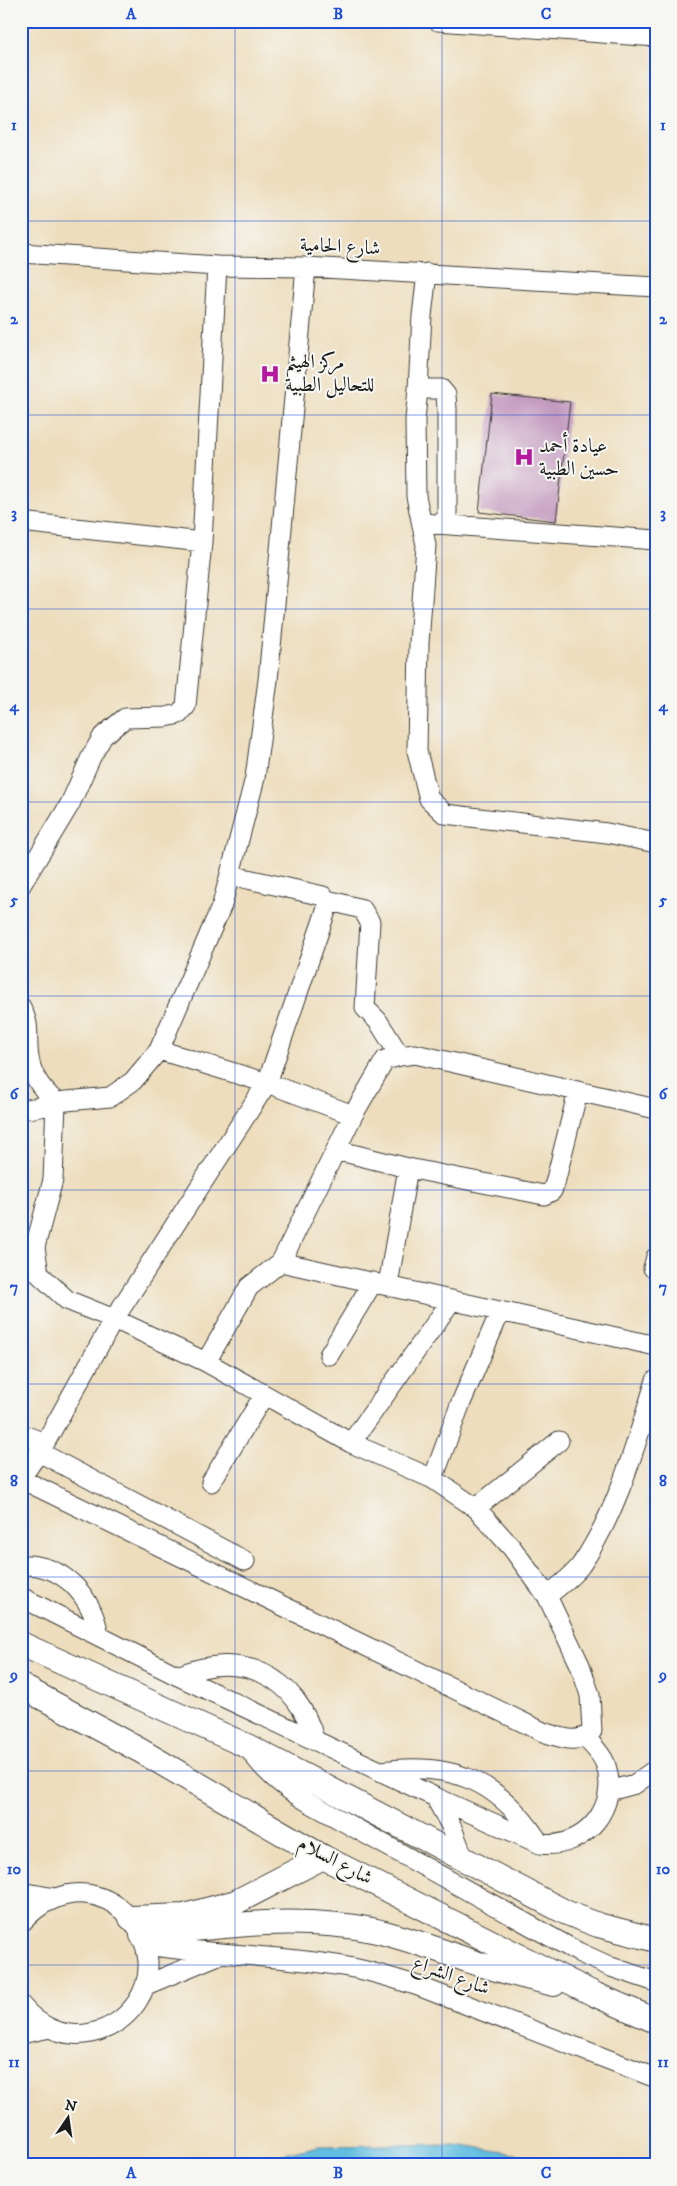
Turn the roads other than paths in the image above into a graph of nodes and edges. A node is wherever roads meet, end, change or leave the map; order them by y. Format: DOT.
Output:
graph roads {
  1 [pos="438,21"];
  2 [pos="560,26"];
  3 [pos="656,37"];
  4 [pos="21,254"];
  5 [pos="217,266"];
  6 [pos="306,267"];
  7 [pos="427,273"];
  8 [pos="656,287"];
  9 [pos="418,389"];
  10 [pos="21,522"];
  11 [pos="422,523"];
  12 [pos="447,525"];
  13 [pos="656,540"];
  14 [pos="202,542"];
  15 [pos="656,843"];
  16 [pos="230,875"];
  17 [pos="21,885"];
  18 [pos="327,900"];
  19 [pos="21,1007"];
  20 [pos="159,1050"];
  21 [pos="400,1056"];
  22 [pos="267,1083"];
  23 [pos="578,1091"];
  24 [pos="56,1102"];
  25 [pos="656,1109"];
  26 [pos="21,1110"];
  27 [pos="353,1115"];
  28 [pos="336,1150"];
  29 [pos="408,1168"];
  30 [pos="281,1262"];
  31 [pos="381,1283"];
  32 [pos="452,1300"];
  33 [pos="500,1312"];
  34 [pos="114,1319"];
  35 [pos="656,1346"];
  36 [pos="329,1355"];
  37 [pos="206,1362"];
  38 [pos="656,1380"];
  39 [pos="264,1395"];
  40 [pos="21,1434"];
  41 [pos="559,1441"];
  42 [pos="351,1443"];
  43 [pos="42,1447"];
  44 [pos="21,1479"];
  45 [pos="433,1479"];
  46 [pos="211,1482"];
  47 [pos="476,1508"];
  48 [pos="245,1561"];
  49 [pos="21,1565"];
  50 [pos="547,1596"];
  51 [pos="21,1597"];
  52 [pos="99,1635"];
  53 [pos="21,1644"];
  54 [pos="178,1676"];
  55 [pos="21,1686"];
  56 [pos="586,1738"];
  57 [pos="315,1741"];
  58 [pos="247,1746"];
  59 [pos="656,1769"];
  60 [pos="382,1771"];
  61 [pos="609,1791"];
  62 [pos="435,1797"];
  63 [pos="540,1844"];
  64 [pos="323,1857"];
  65 [pos="464,1859"];
  66 [pos="21,1892"];
  67 [pos="55,1898"];
  68 [pos="21,1923"];
  69 [pos="140,1933"];
  70 [pos="656,1940"];
  71 [pos="222,1954"];
  72 [pos="656,1982"];
  73 [pos="146,1985"];
  74 [pos="596,1995"];
  75 [pos="21,2005"];
  76 [pos="656,2021"];
  77 [pos="50,2028"];
  78 [pos="21,2034"];
  79 [pos="656,2078"];
  1 -- 2 [label="street"];
  2 -- 3 [label="street"];
  4 -- 5 [label="street, شارع الحامية"];
  5 -- 6 [label="street, شارع الحامية"];
  5 -- 14 [label="street"];
  6 -- 7 [label="street, شارع الحامية"];
  6 -- 16 [label="street"];
  7 -- 8 [label="street, شارع الحامية"];
  7 -- 9 [label="street"];
  9 -- 11 [label="street"];
  9 -- 12 [label="street"];
  10 -- 14 [label="street"];
  11 -- 12 [label="street"];
  11 -- 15 [label="street"];
  12 -- 13 [label="street"];
  14 -- 17 [label="street"];
  16 -- 18 [label="street"];
  16 -- 20 [label="street"];
  18 -- 21 [label="street"];
  18 -- 22 [label="street"];
  19 -- 24 [label="street"];
  20 -- 22 [label="street"];
  20 -- 24 [label="street"];
  21 -- 23 [label="street"];
  21 -- 27 [label="street"];
  22 -- 27 [label="street"];
  22 -- 34 [label="street"];
  23 -- 25 [label="street"];
  23 -- 29 [label="street"];
  24 -- 26 [label="street"];
  24 -- 34 [label="street"];
  27 -- 28 [label="street"];
  28 -- 29 [label="street"];
  28 -- 30 [label="street"];
  29 -- 31 [label="street"];
  30 -- 31 [label="street"];
  30 -- 37 [label="street"];
  31 -- 32 [label="street"];
  31 -- 36 [label="street"];
  32 -- 33 [label="street"];
  32 -- 42 [label="street"];
  33 -- 35 [label="street"];
  33 -- 45 [label="street"];
  34 -- 37 [label="street"];
  34 -- 43 [label="street"];
  37 -- 39 [label="street"];
  38 -- 50 [label="street"];
  39 -- 42 [label="street"];
  39 -- 46 [label="street"];
  40 -- 43 [label="street"];
  41 -- 47 [label="street"];
  42 -- 45 [label="street"];
  43 -- 44 [label="street"];
  43 -- 48 [label="street"];
  44 -- 56 [label="street"];
  45 -- 47 [label="street"];
  47 -- 50 [label="street"];
  49 -- 52 [label="street"];
  50 -- 56 [label="street"];
  51 -- 52 [label="street"];
  52 -- 54 [label="street"];
  53 -- 58 [label="main road"];
  54 -- 57 [label="street"];
  54 -- 57 [label="street"];
  55 -- 64 [label="main road, شارع السلام"];
  56 -- 61 [label="street"];
  57 -- 60 [label="street"];
  58 -- 65 [label="main road"];
  58 -- 72 [label="street"];
  59 -- 61 [label="street"];
  60 -- 62 [label="street"];
  60 -- 63 [label="street"];
  61 -- 63 [label="street"];
  62 -- 63 [label="street"];
  62 -- 65 [label="street"];
  64 -- 69 [label="main road"];
  64 -- 74 [label="main road, شارع السلام"];
  65 -- 70 [label="main road"];
  66 -- 67 [label="street"];
  67 -- 68 [label="street"];
  67 -- 69 [label="street"];
  69 -- 71 [label="street, شارع الشراع"];
  69 -- 73 [label="street"];
  69 -- 74 [label="main road"];
  71 -- 73 [label="street"];
  71 -- 79 [label="street, شارع الشراع"];
  73 -- 77 [label="street"];
  74 -- 76 [label="main road, شارع السلام"];
  75 -- 77 [label="street"];
  77 -- 78 [label="street"];
}
